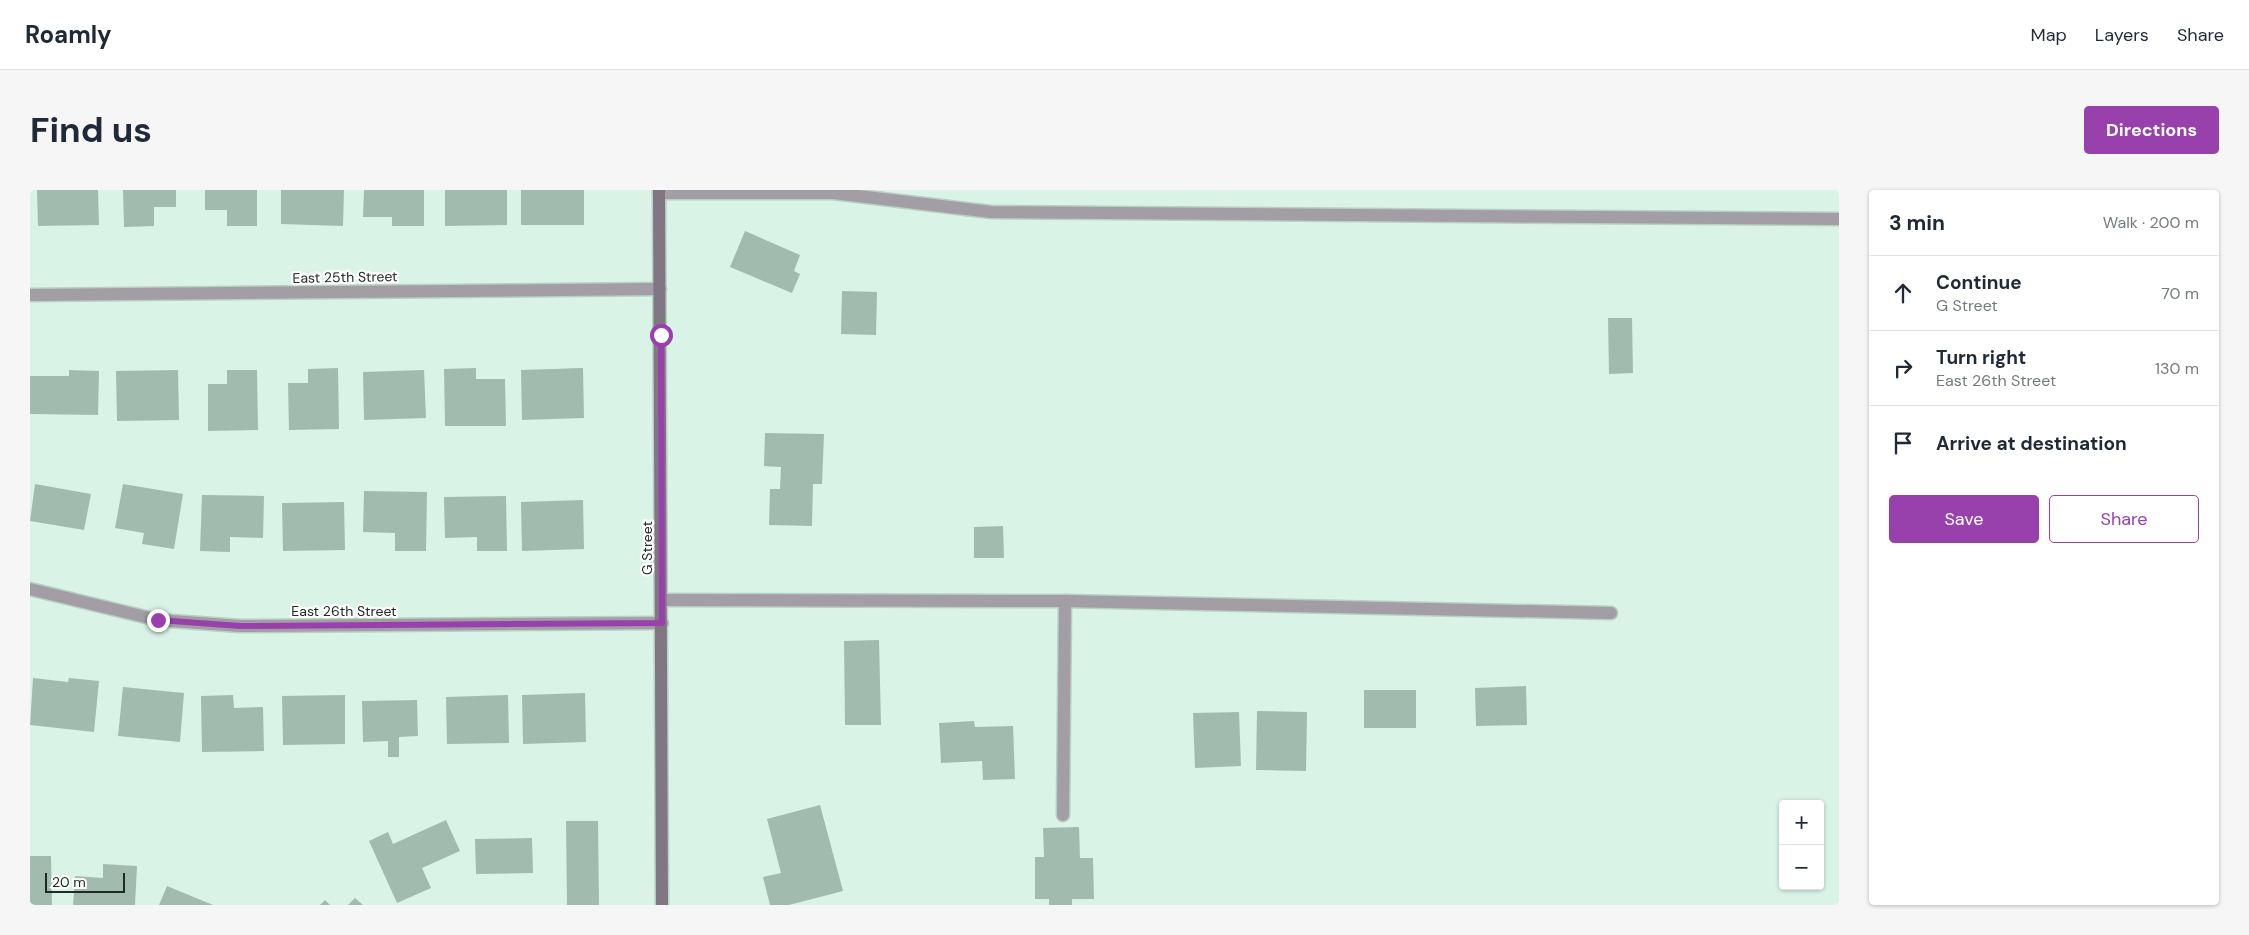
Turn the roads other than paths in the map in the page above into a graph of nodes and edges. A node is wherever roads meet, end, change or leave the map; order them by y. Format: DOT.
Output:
graph roads {
  1 [pos="659,191"];
  2 [pos="1839,220"];
  3 [pos="660,289"];
  4 [pos="30,295"];
  5 [pos="30,589"];
  6 [pos="662,600"];
  7 [pos="1064,601"];
  8 [pos="1611,613"];
  9 [pos="662,623"];
  10 [pos="1063,815"];
  11 [pos="662,905"];
  1 -- 2 [label="street"];
  1 -- 3 [label="main road, G Street"];
  3 -- 4 [label="street, East 25th Street"];
  3 -- 6 [label="main road, G Street"];
  5 -- 9 [label="street, East 26th Street"];
  6 -- 7 [label="street"];
  6 -- 9 [label="main road, G Street"];
  7 -- 8 [label="street"];
  7 -- 10 [label="street"];
  9 -- 11 [label="main road, G Street"];
}
